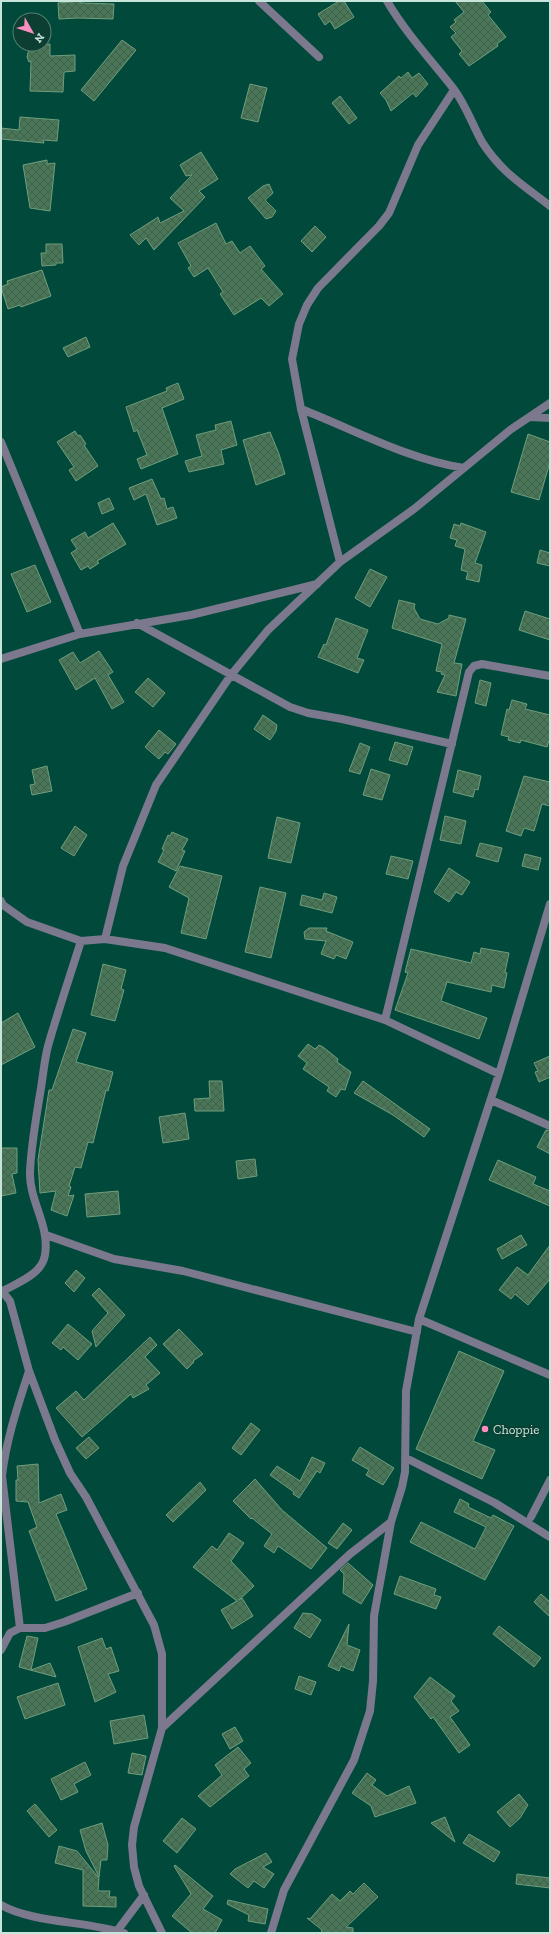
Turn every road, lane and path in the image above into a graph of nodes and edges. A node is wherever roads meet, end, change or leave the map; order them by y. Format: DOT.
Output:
graph roads {
  1 [pos="259,1"];
  2 [pos="387,1"];
  3 [pos="319,57"];
  4 [pos="454,90"];
  5 [pos="550,206"];
  6 [pos="550,403"];
  7 [pos="301,409"];
  8 [pos="530,417"];
  9 [pos="550,418"];
  10 [pos="1,442"];
  11 [pos="464,468"];
  12 [pos="340,562"];
  13 [pos="318,584"];
  14 [pos="137,623"];
  15 [pos="80,634"];
  16 [pos="1,659"];
  17 [pos="231,675"];
  18 [pos="550,676"];
  19 [pos="452,744"];
  20 [pos="1,901"];
  21 [pos="550,904"];
  22 [pos="105,940"];
  23 [pos="81,941"];
  24 [pos="385,1020"];
  25 [pos="499,1074"];
  26 [pos="491,1100"];
  27 [pos="550,1126"];
  28 [pos="46,1235"];
  29 [pos="2,1290"];
  30 [pos="419,1319"];
  31 [pos="417,1332"];
  32 [pos="29,1371"];
  33 [pos="550,1375"];
  34 [pos="406,1458"];
  35 [pos="550,1480"];
  36 [pos="2,1489"];
  37 [pos="531,1517"];
  38 [pos="390,1522"];
  39 [pos="550,1537"];
  40 [pos="138,1593"];
  41 [pos="20,1628"];
  42 [pos="1,1650"];
  43 [pos="162,1728"];
  44 [pos="144,1895"];
  45 [pos="1,1905"];
  46 [pos="120,1932"];
  47 [pos="162,1933"];
  48 [pos="271,1933"];
  1 -- 3 [label="street"];
  2 -- 4 [label="street"];
  4 -- 5 [label="street"];
  4 -- 7 [label="street"];
  6 -- 8 [label="street"];
  7 -- 11 [label="street"];
  7 -- 12 [label="street"];
  8 -- 9 [label="street"];
  8 -- 11 [label="street"];
  10 -- 15 [label="street"];
  11 -- 12 [label="street"];
  12 -- 13 [label="street"];
  13 -- 14 [label="street"];
  13 -- 17 [label="street"];
  14 -- 15 [label="street"];
  14 -- 17 [label="street"];
  15 -- 16 [label="street"];
  17 -- 19 [label="street"];
  17 -- 22 [label="street"];
  18 -- 19 [label="street"];
  19 -- 24 [label="street"];
  20 -- 23 [label="street"];
  21 -- 25 [label="street"];
  22 -- 23 [label="street"];
  22 -- 24 [label="street"];
  23 -- 28 [label="street"];
  24 -- 25 [label="street"];
  25 -- 26 [label="street"];
  26 -- 27 [label="street"];
  26 -- 30 [label="street"];
  28 -- 29 [label="street"];
  28 -- 31 [label="street"];
  29 -- 32 [label="street"];
  30 -- 31 [label="street"];
  30 -- 33 [label="street"];
  31 -- 34 [label="street"];
  32 -- 36 [label="street"];
  32 -- 40 [label="street"];
  34 -- 38 [label="street"];
  34 -- 39 [label="street"];
  35 -- 37 [label="street"];
  36 -- 41 [label="street"];
  38 -- 43 [label="street"];
  38 -- 48 [label="street"];
  40 -- 41 [label="street"];
  40 -- 43 [label="street"];
  41 -- 42 [label="street"];
  43 -- 44 [label="street"];
  44 -- 46 [label="street"];
  44 -- 47 [label="street"];
  45 -- 46 [label="street"];
}
